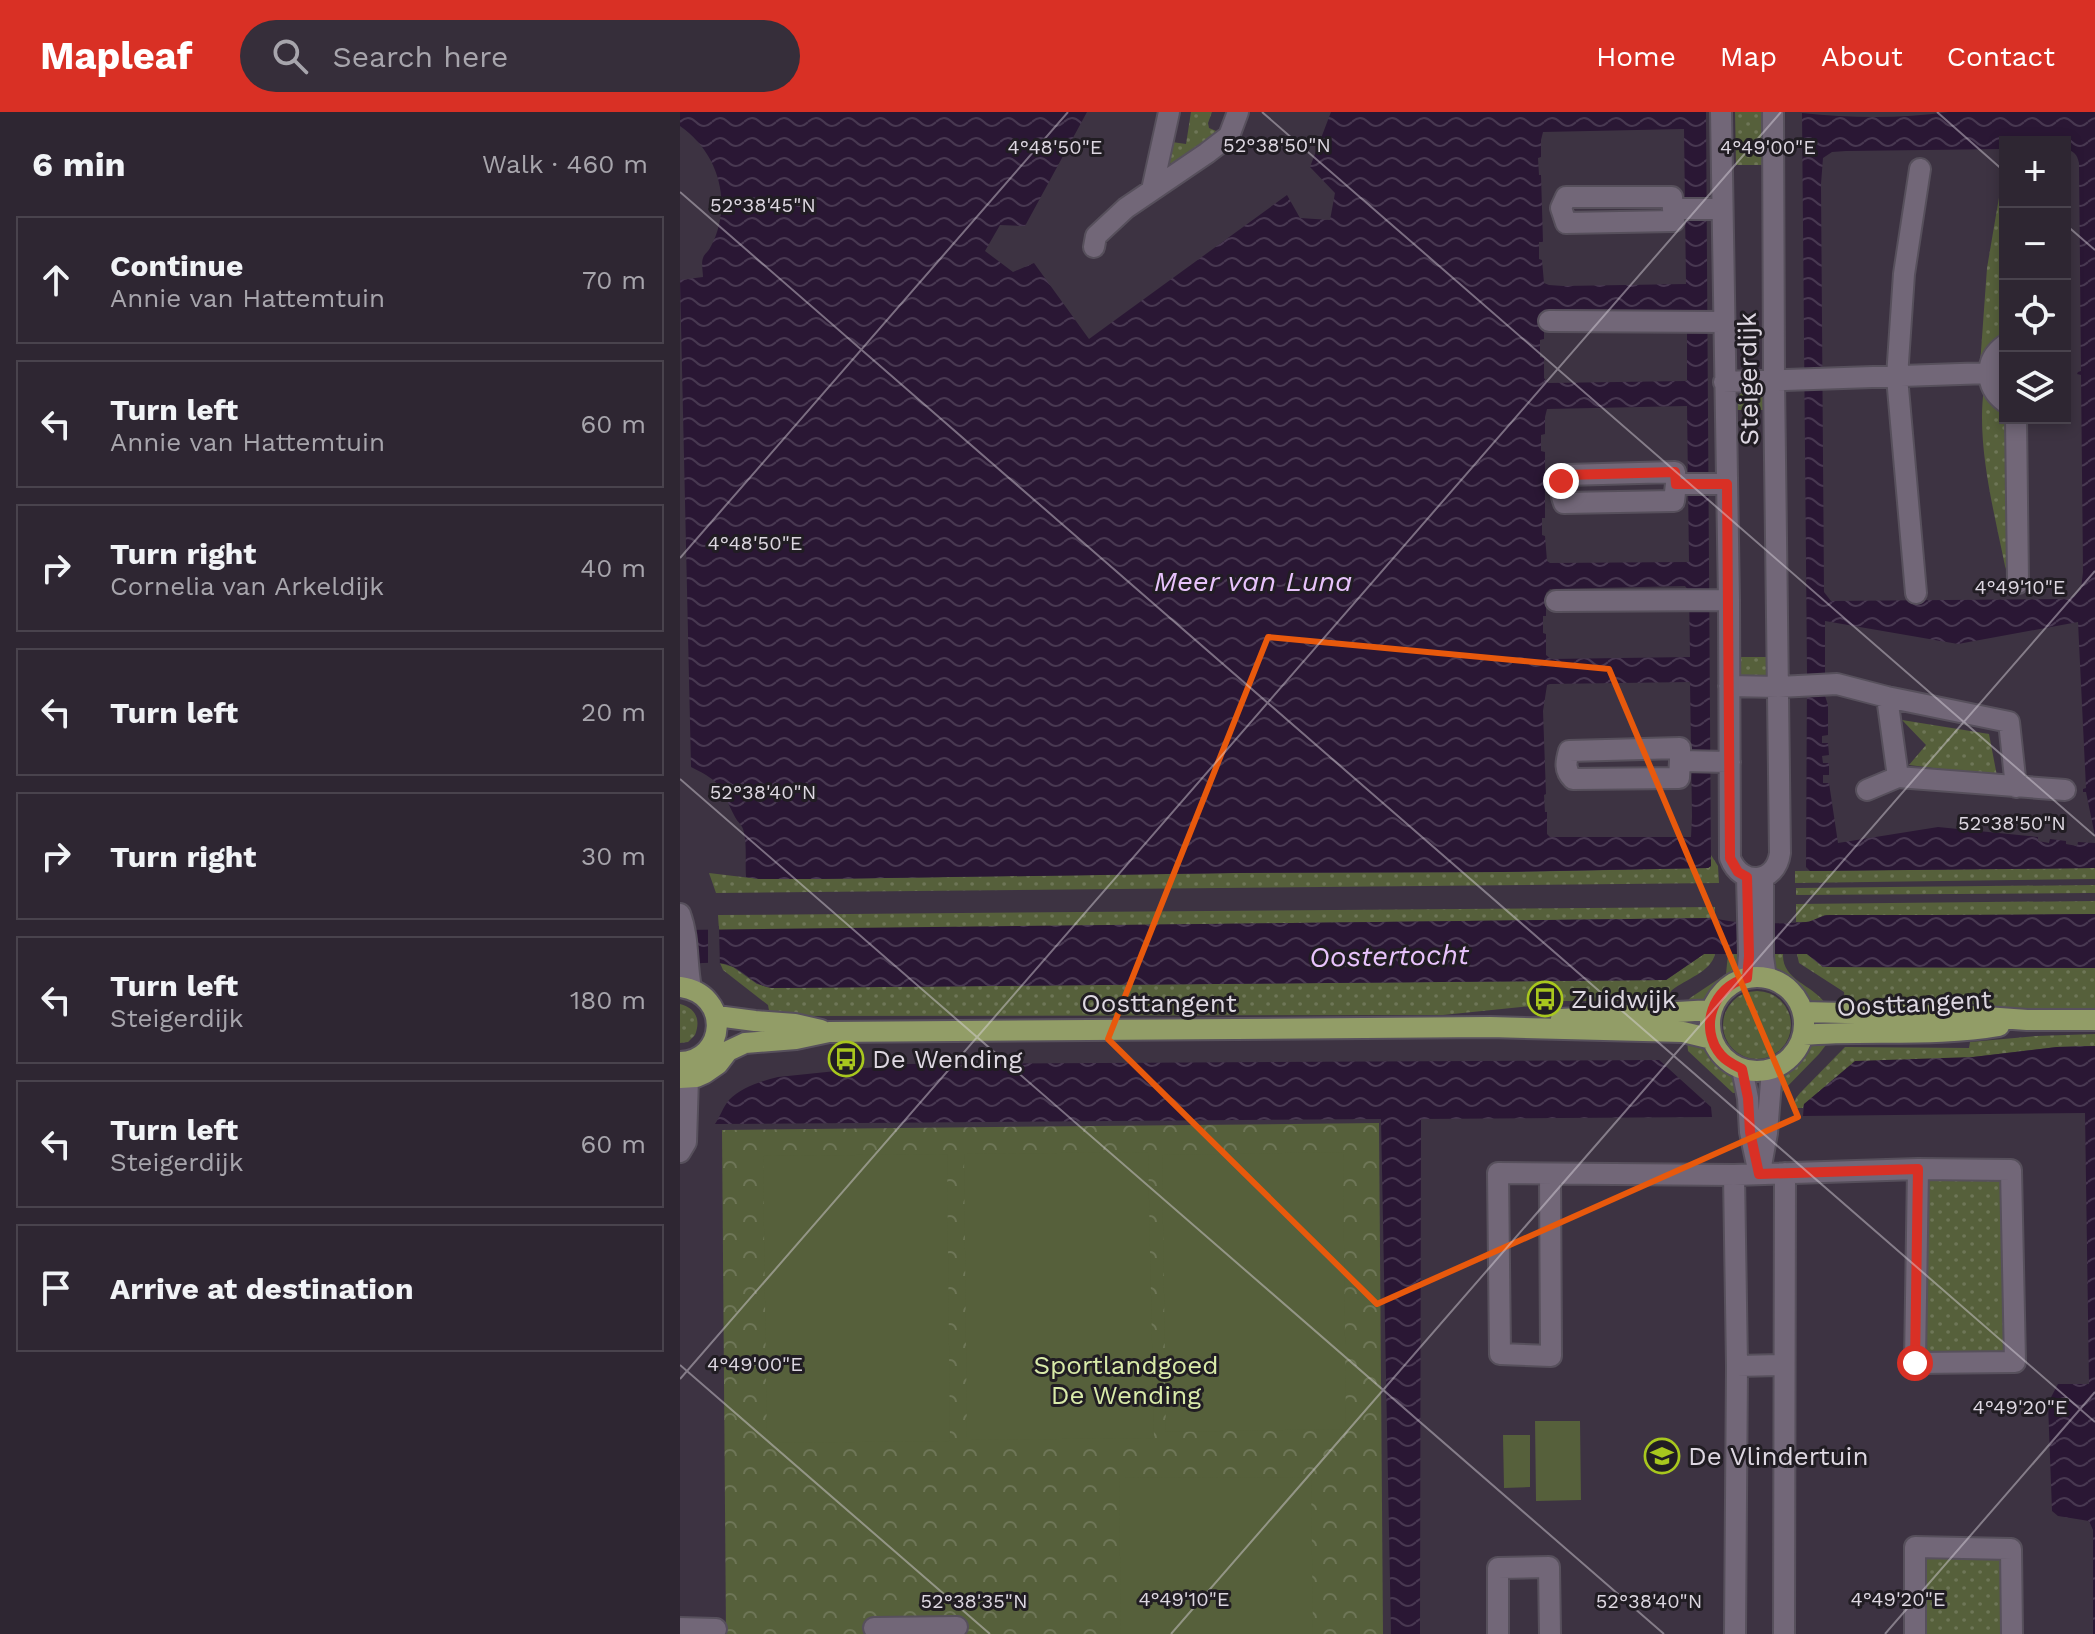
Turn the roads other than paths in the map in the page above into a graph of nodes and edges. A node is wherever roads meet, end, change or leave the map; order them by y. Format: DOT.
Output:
graph roads {
  1 [pos="1169,112"];
  2 [pos="1238,112"];
  3 [pos="1721,112"];
  4 [pos="1773,112"];
  5 [pos="1920,169"];
  6 [pos="1152,190"];
  7 [pos="1674,209"];
  8 [pos="1722,209"];
  9 [pos="1094,247"];
  10 [pos="1549,321"];
  11 [pos="1724,322"];
  12 [pos="1999,350"];
  13 [pos="1989,373"];
  14 [pos="1897,377"];
  15 [pos="1774,380"];
  16 [pos="1724,382"];
  17 [pos="1999,396"];
  18 [pos="2016,424"];
  19 [pos="1676,484"];
  20 [pos="1727,484"];
  21 [pos="2018,583"];
  22 [pos="1916,593"];
  23 [pos="1729,600"];
  24 [pos="1556,601"];
  25 [pos="1729,686"];
  26 [pos="1788,686"];
  27 [pos="1887,697"];
  28 [pos="1680,761"];
  29 [pos="1730,762"];
  30 [pos="1898,777"];
  31 [pos="2016,787"];
  32 [pos="1867,790"];
  33 [pos="2065,790"];
  34 [pos="1755,877"];
  35 [pos="683,922"];
  36 [pos="1756,967"];
  37 [pos="685,987"];
  38 [pos="1711,1010"];
  39 [pos="1803,1012"];
  40 [pos="717,1016"];
  41 [pos="2027,1020"];
  42 [pos="2095,1020"];
  43 [pos="1490,1027"];
  44 [pos="829,1032"];
  45 [pos="1803,1035"];
  46 [pos="1712,1039"];
  47 [pos="1742,1069"];
  48 [pos="1772,1069"];
  49 [pos="685,1070"];
  50 [pos="680,1152"];
  51 [pos="1918,1169"];
  52 [pos="1785,1173"];
  53 [pos="1550,1174"];
  54 [pos="1759,1174"];
  55 [pos="1734,1175"];
  56 [pos="1783,1365"];
  57 [pos="1737,1366"];
  58 [pos="957,1627"];
  59 [pos="680,1628"];
  60 [pos="874,1628"];
  61 [pos="716,1629"];
  62 [pos="1498,1634"];
  63 [pos="1550,1634"];
  64 [pos="1735,1634"];
  65 [pos="1784,1634"];
  66 [pos="1915,1634"];
  67 [pos="2012,1634"];
  1 -- 6 [label="street"];
  2 -- 6 [label="street"];
  3 -- 8 [label="street, Steigerdijk"];
  4 -- 15 [label="street, Steigerdijk"];
  5 -- 14 [label="street"];
  6 -- 9 [label="street"];
  7 -- 7 [label="street"];
  7 -- 8 [label="street"];
  8 -- 11 [label="street, Steigerdijk"];
  10 -- 11 [label="street, Steigerdijk"];
  11 -- 16 [label="street, Steigerdijk"];
  12 -- 13 [label="street"];
  13 -- 14 [label="street"];
  13 -- 17 [label="street"];
  14 -- 15 [label="street"];
  14 -- 22 [label="street"];
  15 -- 16 [label="street"];
  15 -- 26 [label="street, Steigerdijk"];
  16 -- 20 [label="street, Steigerdijk"];
  18 -- 21 [label="street"];
  19 -- 19 [label="street, Steigerdijk"];
  19 -- 20 [label="street, Steigerdijk"];
  20 -- 23 [label="street, Steigerdijk"];
  23 -- 24 [label="street"];
  23 -- 25 [label="street, Steigerdijk"];
  25 -- 26 [label="street"];
  25 -- 29 [label="street, Steigerdijk"];
  26 -- 27 [label="street"];
  26 -- 34 [label="street, Steigerdijk"];
  27 -- 30 [label="street"];
  27 -- 31 [label="street"];
  28 -- 28 [label="street"];
  28 -- 29 [label="street"];
  29 -- 34 [label="street, Steigerdijk"];
  30 -- 31 [label="street"];
  30 -- 32 [label="street"];
  31 -- 33 [label="street"];
  34 -- 36 [label="street, Steigerdijk"];
  35 -- 37 [label="street"];
  36 -- 38 [label="main road"];
  36 -- 39 [label="main road"];
  37 -- 40 [label="main road"];
  38 -- 43 [label="main road, Oosttangent"];
  38 -- 46 [label="main road"];
  39 -- 41 [label="main road, Oosttangent"];
  39 -- 45 [label="main road"];
  40 -- 44 [label="main road, Oosttangent"];
  40 -- 49 [label="main road"];
  41 -- 42 [label="main road, Oosttangent"];
  41 -- 45 [label="main road, Oosttangent"];
  43 -- 44 [label="main road, Oosttangent"];
  43 -- 46 [label="main road, Oosttangent"];
  44 -- 49 [label="main road, Oosttangent"];
  45 -- 48 [label="main road"];
  46 -- 47 [label="main road"];
  47 -- 48 [label="main road"];
  47 -- 54 [label="street"];
  48 -- 54 [label="street"];
  49 -- 50 [label="street"];
  51 -- 51 [label="street"];
  51 -- 52 [label="street"];
  52 -- 54 [label="street"];
  52 -- 56 [label="street"];
  53 -- 53 [label="street"];
  53 -- 55 [label="street"];
  54 -- 55 [label="street"];
  55 -- 57 [label="street"];
  56 -- 57 [label="street"];
  56 -- 65 [label="street"];
  57 -- 64 [label="street"];
  58 -- 60 [label="street"];
  59 -- 61 [label="street"];
  62 -- 63 [label="street"];
  66 -- 67 [label="street"];
}
